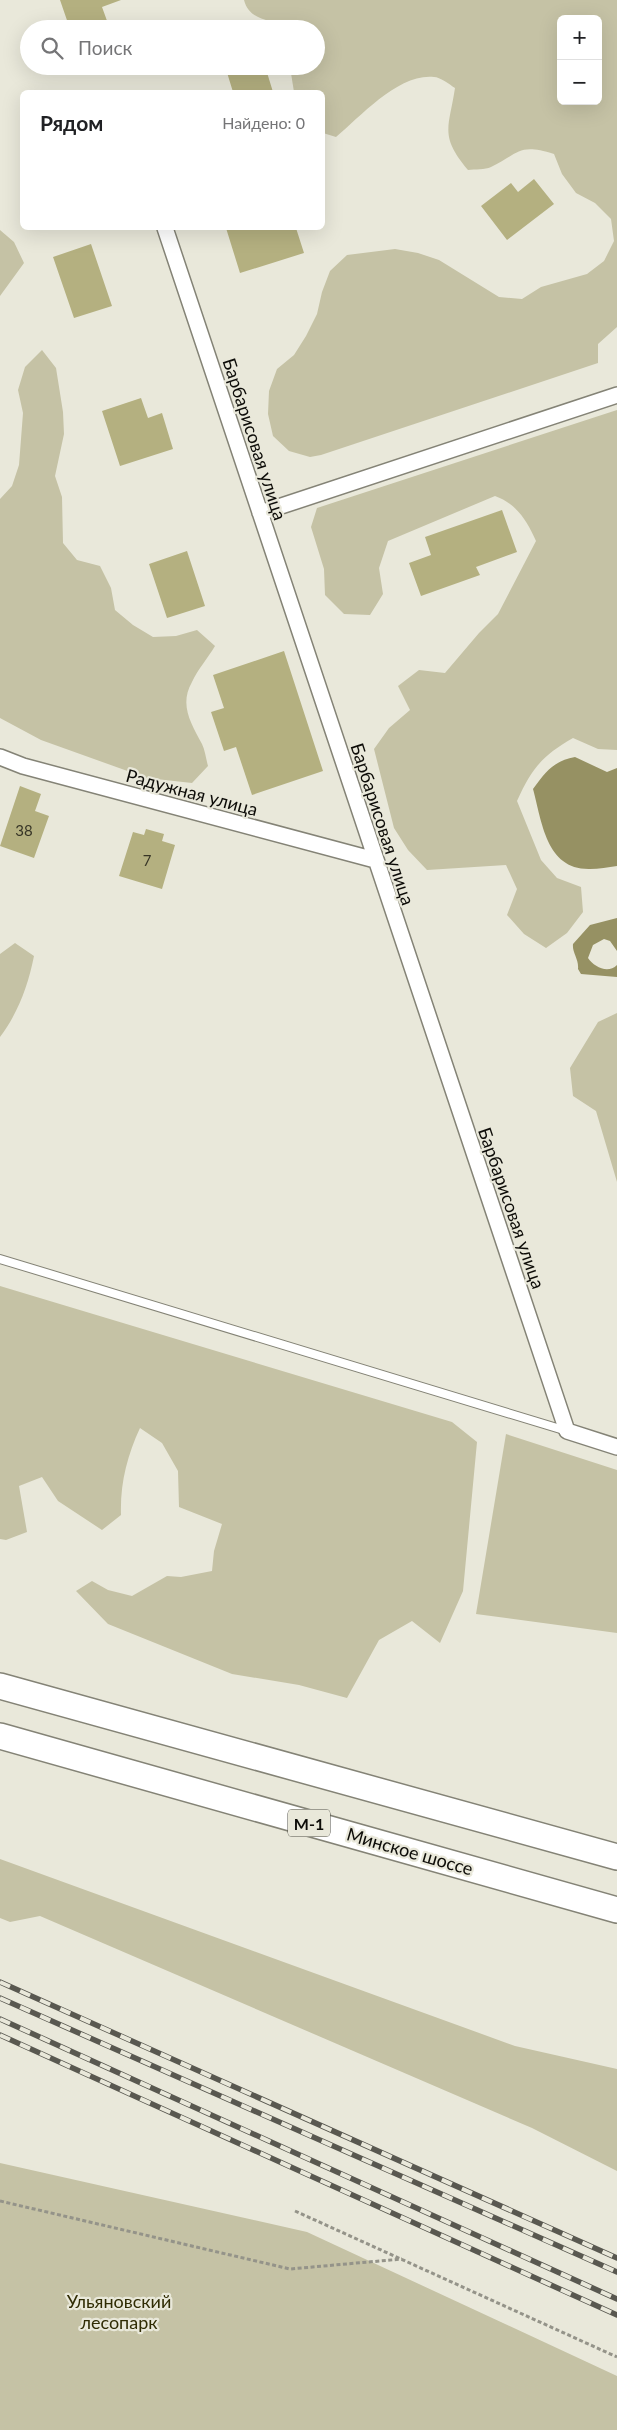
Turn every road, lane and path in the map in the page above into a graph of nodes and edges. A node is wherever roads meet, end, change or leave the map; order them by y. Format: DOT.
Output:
graph roads {
  1 [pos="166,230"];
  2 [pos="617,395"];
  3 [pos="260,513"];
  4 [pos="0,757"];
  5 [pos="376,860"];
  6 [pos="0,1259"];
  7 [pos="567,1431"];
  8 [pos="617,1447"];
  9 [pos="0,1686"];
  10 [pos="0,1736"];
  11 [pos="617,1856"];
  12 [pos="617,1910"];
  13 [pos="0,2201"];
  14 [pos="294,2211"];
  15 [pos="402,2259"];
  16 [pos="617,2357"];
  1 -- 3 [label="street, Барбарисовая улица"];
  2 -- 3 [label="street"];
  3 -- 5 [label="street, Барбарисовая улица"];
  4 -- 5 [label="street, Радужная улица"];
  5 -- 7 [label="street, Барбарисовая улица"];
  6 -- 7 [label="lane"];
  7 -- 8 [label="street"];
  9 -- 11 [label="highway"];
  10 -- 12 [label="highway, Минское шоссе / М-1"];
  13 -- 15 [label="path"];
  14 -- 15 [label="path"];
  15 -- 16 [label="path"];
}
